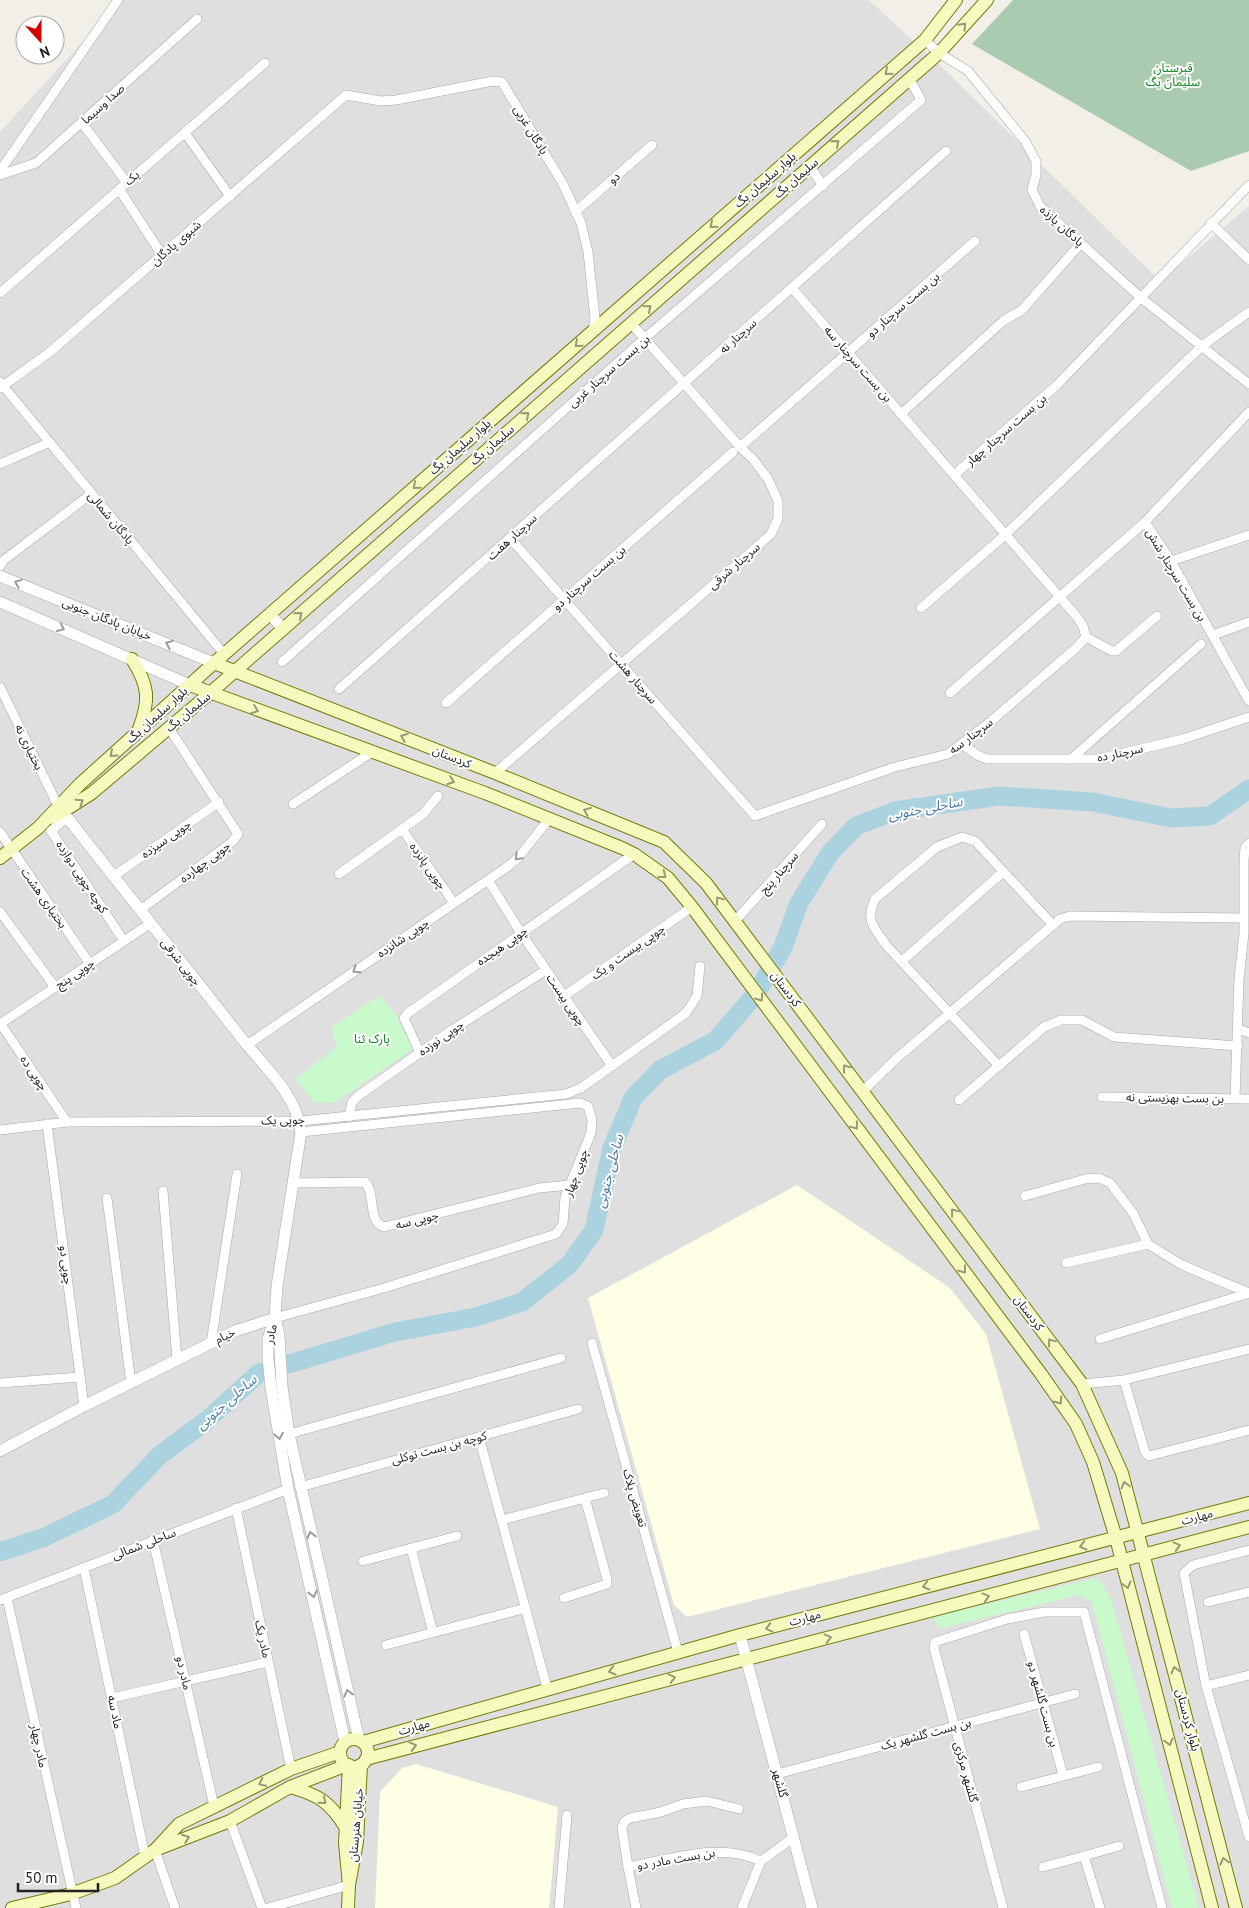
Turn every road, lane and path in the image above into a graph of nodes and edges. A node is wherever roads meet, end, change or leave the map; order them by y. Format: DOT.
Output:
graph roads {
  1 [pos="118,0"];
  2 [pos="956,0"];
  3 [pos="987,0"];
  4 [pos="197,19"];
  5 [pos="925,40"];
  6 [pos="939,53"];
  7 [pos="264,63"];
  8 [pos="909,78"];
  9 [pos="346,95"];
  10 [pos="82,123"];
  11 [pos="185,133"];
  12 [pos="652,145"];
  13 [pos="946,151"];
  14 [pos="810,166"];
  15 [pos="0,171"];
  16 [pos="0,175"];
  17 [pos="127,182"];
  18 [pos="1249,184"];
  19 [pos="823,186"];
  20 [pos="119,189"];
  21 [pos="230,196"];
  22 [pos="575,212"];
  23 [pos="1211,223"];
  24 [pos="976,241"];
  25 [pos="1081,243"];
  26 [pos="162,255"];
  27 [pos="1249,260"];
  28 [pos="792,288"];
  29 [pos="0,293"];
  30 [pos="1140,297"];
  31 [pos="1249,312"];
  32 [pos="631,323"];
  33 [pos="594,330"];
  34 [pos="645,338"];
  35 [pos="1202,346"];
  36 [pos="848,352"];
  37 [pos="684,384"];
  38 [pos="1249,384"];
  39 [pos="1,386"];
  40 [pos="1249,412"];
  41 [pos="901,414"];
  42 [pos="48,443"];
  43 [pos="736,450"];
  44 [pos="0,464"];
  45 [pos="954,476"];
  46 [pos="91,494"];
  47 [pos="1144,522"];
  48 [pos="1005,535"];
  49 [pos="1249,535"];
  50 [pos="510,538"];
  51 [pos="1171,561"];
  52 [pos="0,566"];
  53 [pos="0,576"];
  54 [pos="1058,596"];
  55 [pos="565,600"];
  56 [pos="0,602"];
  57 [pos="921,608"];
  58 [pos="270,614"];
  59 [pos="1157,616"];
  60 [pos="1249,622"];
  61 [pos="283,629"];
  62 [pos="1212,634"];
  63 [pos="1086,637"];
  64 [pos="1201,644"];
  65 [pos="219,658"];
  66 [pos="132,659"];
  67 [pos="282,662"];
  68 [pos="621,664"];
  69 [pos="236,670"];
  70 [pos="190,685"];
  71 [pos="0,687"];
  72 [pos="340,689"];
  73 [pos="950,693"];
  74 [pos="209,694"];
  75 [pos="1249,702"];
  76 [pos="446,703"];
  77 [pos="1249,717"];
  78 [pos="169,728"];
  79 [pos="139,731"];
  80 [pos="962,744"];
  81 [pos="372,752"];
  82 [pos="1071,759"];
  83 [pos="495,773"];
  84 [pos="485,793"];
  85 [pos="438,796"];
  86 [pos="219,802"];
  87 [pos="293,804"];
  88 [pos="63,812"];
  89 [pos="755,816"];
  90 [pos="549,819"];
  91 [pos="822,824"];
  92 [pos="402,829"];
  93 [pos="0,832"];
  94 [pos="1249,843"];
  95 [pos="5,854"];
  96 [pos="634,854"];
  97 [pos="1003,872"];
  98 [pos="339,874"];
  99 [pos="114,876"];
  100 [pos="488,880"];
  101 [pos="454,903"];
  102 [pos="692,907"];
  103 [pos="140,910"];
  104 [pos="0,912"];
  105 [pos="1243,918"];
  106 [pos="735,921"];
  107 [pos="151,923"];
  108 [pos="1052,924"];
  109 [pos="521,933"];
  110 [pos="1246,933"];
  111 [pos="124,941"];
  112 [pos="902,961"];
  113 [pos="90,964"];
  114 [pos="700,966"];
  115 [pos="546,970"];
  116 [pos="1239,979"];
  117 [pos="1249,982"];
  118 [pos="55,987"];
  119 [pos="564,996"];
  120 [pos="949,1013"];
  121 [pos="0,1024"];
  122 [pos="1239,1029"];
  123 [pos="1249,1033"];
  124 [pos="247,1045"];
  125 [pos="1238,1046"];
  126 [pos="420,1053"];
  127 [pos="612,1066"];
  128 [pos="999,1066"];
  129 [pos="863,1091"];
  130 [pos="1102,1097"];
  131 [pos="1235,1098"];
  132 [pos="1249,1099"];
  133 [pos="959,1100"];
  134 [pos="349,1117"];
  135 [pos="67,1122"];
  136 [pos="47,1124"];
  137 [pos="300,1127"];
  138 [pos="0,1130"];
  139 [pos="237,1174"];
  140 [pos="294,1183"];
  141 [pos="570,1185"];
  142 [pos="163,1191"];
  143 [pos="1025,1196"];
  144 [pos="107,1198"];
  145 [pos="1148,1244"];
  146 [pos="1066,1263"];
  147 [pos="1249,1293"];
  148 [pos="275,1318"];
  149 [pos="1100,1339"];
  150 [pos="211,1343"];
  151 [pos="592,1343"];
  152 [pos="1249,1349"];
  153 [pos="561,1358"];
  154 [pos="177,1359"];
  155 [pos="80,1377"];
  156 [pos="1124,1380"];
  157 [pos="0,1383"];
  158 [pos="131,1383"];
  159 [pos="1082,1384"];
  160 [pos="276,1387"];
  161 [pos="84,1406"];
  162 [pos="578,1409"];
  163 [pos="1249,1430"];
  164 [pos="289,1434"];
  165 [pos="479,1437"];
  166 [pos="0,1451"];
  167 [pos="294,1488"];
  168 [pos="604,1493"];
  169 [pos="585,1498"];
  170 [pos="1249,1503"];
  171 [pos="236,1508"];
  172 [pos="502,1520"];
  173 [pos="1249,1526"];
  174 [pos="1138,1532"];
  175 [pos="457,1536"];
  176 [pos="1116,1538"];
  177 [pos="154,1540"];
  178 [pos="411,1548"];
  179 [pos="1249,1550"];
  180 [pos="1143,1556"];
  181 [pos="363,1561"];
  182 [pos="1121,1561"];
  183 [pos="84,1568"];
  184 [pos="1249,1592"];
  185 [pos="564,1598"];
  186 [pos="4,1599"];
  187 [pos="1208,1602"];
  188 [pos="526,1608"];
  189 [pos="434,1633"];
  190 [pos="1024,1634"];
  191 [pos="740,1635"];
  192 [pos="386,1645"];
  193 [pos="678,1652"];
  194 [pos="747,1659"];
  195 [pos="268,1662"];
  196 [pos="1249,1675"];
  197 [pos="185,1681"];
  198 [pos="1206,1686"];
  199 [pos="548,1688"];
  200 [pos="1075,1694"];
  201 [pos="112,1698"];
  202 [pos="1043,1703"];
  203 [pos="954,1727"];
  204 [pos="361,1741"];
  205 [pos="343,1747"];
  206 [pos="356,1763"];
  207 [pos="1098,1767"];
  208 [pos="290,1769"];
  209 [pos="778,1774"];
  210 [pos="1063,1775"];
  211 [pos="1021,1787"];
  212 [pos="290,1788"];
  213 [pos="214,1806"];
  214 [pos="739,1809"];
  215 [pos="567,1815"];
  216 [pos="230,1821"];
  217 [pos="346,1828"];
  218 [pos="1249,1836"];
  219 [pos="794,1838"];
  220 [pos="1119,1846"];
  221 [pos="150,1853"];
  222 [pos="1084,1856"];
  223 [pos="761,1861"];
  224 [pos="628,1867"];
  225 [pos="1042,1867"];
  226 [pos="349,1885"];
  227 [pos="71,1894"];
  228 [pos="12,1908"];
  229 [pos="76,1908"];
  230 [pos="175,1908"];
  231 [pos="262,1908"];
  232 [pos="268,1908"];
  233 [pos="348,1908"];
  234 [pos="559,1908"];
  235 [pos="636,1908"];
  236 [pos="742,1908"];
  237 [pos="812,1908"];
  238 [pos="1003,1908"];
  239 [pos="1100,1908"];
  240 [pos="1162,1908"];
  241 [pos="1212,1908"];
  242 [pos="1236,1908"];
  1 -- 15 [label="street"];
  2 -- 5 [label="main road, بلوار سلیمان بگ"];
  6 -- 3 [label="main road, سلیمان بگ, one-way"];
  4 -- 10 [label="street, صدا وسیما"];
  5 -- 6 [label="street, پادگان یازذه"];
  5 -- 33 [label="main road, بلوار سلیمان بگ, one-way"];
  6 -- 8 [label="main road, سلیمان بگ"];
  6 -- 25 [label="street, پادگان یازذه"];
  7 -- 11 [label="street, یک"];
  14 -- 8 [label="main road, سلیمان بگ, one-way"];
  8 -- 19 [label="street, بن بست سرچنار غربی"];
  9 -- 21 [label="street, شیوی پادگان"];
  9 -- 22 [label="street, پادگان غربی"];
  10 -- 16 [label="street, صدا وسیما"];
  10 -- 17 [label="street"];
  11 -- 17 [label="street, یک"];
  11 -- 21 [label="street"];
  12 -- 22 [label="street, دو"];
  13 -- 28 [label="street"];
  14 -- 19 [label="street"];
  32 -- 14 [label="main road, سلیمان بگ, one-way"];
  17 -- 20 [label="street, یک"];
  18 -- 23 [label="street, بن بست سرچنار چهار"];
  19 -- 34 [label="street, بن بست سرچنار غربی"];
  20 -- 26 [label="street"];
  20 -- 29 [label="street, یک"];
  21 -- 26 [label="street, شیوی پادگان"];
  22 -- 33 [label="street, پادگان غربی"];
  23 -- 27 [label="street"];
  23 -- 30 [label="street, بن بست سرچنار چهار"];
  24 -- 36 [label="street, بن بست سرچنار دو"];
  25 -- 30 [label="street, پادگان یازذه"];
  25 -- 41 [label="street"];
  26 -- 39 [label="street, شیوی پادگان"];
  28 -- 36 [label="street, بن بست سرچنار سه"];
  28 -- 37 [label="street, سرچنار نه"];
  30 -- 35 [label="street, پادگان یازذه"];
  30 -- 45 [label="street, بن بست سرچنار چهار"];
  31 -- 35 [label="street"];
  32 -- 34 [label="street, سرچنار شرقی"];
  61 -- 32 [label="main road, سلیمان بگ, one-way"];
  33 -- 58 [label="main road, بلوار سلیمان بگ, one-way"];
  34 -- 37 [label="street, سرچنار شرقی"];
  34 -- 67 [label="street, بن بست سرچنار غربی"];
  35 -- 38 [label="street, پادگان یازذه"];
  35 -- 48 [label="street"];
  36 -- 41 [label="street, بن بست سرچنار سه"];
  36 -- 43 [label="street, بن بست سرچنار دو"];
  37 -- 43 [label="street, سرچنار شرقی"];
  37 -- 50 [label="street, سرچنار هفت"];
  39 -- 42 [label="street, پادگان شمالی"];
  40 -- 47 [label="street"];
  41 -- 45 [label="street, بن بست سرچنار سه"];
  42 -- 44 [label="street"];
  42 -- 46 [label="street, پادگان شمالی"];
  43 -- 55 [label="street, بن بست سرچنار دو"];
  43 -- 68 [label="street, سرچنار شرقی"];
  45 -- 48 [label="street, بن بست سرچنار سه"];
  46 -- 52 [label="street"];
  46 -- 65 [label="street, پادگان شمالی"];
  47 -- 51 [label="street, بن بست سرچنار شش"];
  47 -- 54 [label="street, بن بست سرچنار شش"];
  48 -- 54 [label="street, بن بست سرچنار سه"];
  48 -- 57 [label="street"];
  49 -- 51 [label="street"];
  50 -- 55 [label="street, سرچنار هشت"];
  50 -- 72 [label="street, سرچنار هفت"];
  51 -- 62 [label="street, بن بست سرچنار شش"];
  65 -- 53 [label="street, خیابان پادگان جنوبی, one-way"];
  54 -- 63 [label="street"];
  54 -- 73 [label="street, بن بست سرچنار شش"];
  55 -- 68 [label="street, سرچنار هشت"];
  55 -- 76 [label="street, بن بست سرچنار دو"];
  56 -- 66 [label="street, خیابان پادگان جنوبی, one-way"];
  58 -- 61 [label="street"];
  58 -- 65 [label="main road, بلوار سلیمان بگ"];
  59 -- 63 [label="street"];
  60 -- 62 [label="street"];
  61 -- 69 [label="main road, سلیمان بگ"];
  62 -- 75 [label="street, بن بست سرچنار شش"];
  63 -- 80 [label="street, سرچنار سه"];
  64 -- 82 [label="street"];
  65 -- 69 [label="main road, کردستان"];
  65 -- 70 [label="main road, بلوار سلیمان بگ"];
  66 -- 70 [label="street, خیابان پادگان جنوبی"];
  66 -- 79 [label="main road"];
  68 -- 83 [label="street, سرچنار شرقی"];
  68 -- 89 [label="street, سرچنار هشت"];
  69 -- 74 [label="main road, سلیمان بگ"];
  83 -- 69 [label="main road, کردستان, one-way"];
  70 -- 74 [label="main road, خیابان پادگان جنوبی"];
  70 -- 79 [label="main road, بلوار سلیمان بگ"];
  71 -- 88 [label="street, بختیاری نه"];
  74 -- 78 [label="main road, سلیمان بگ"];
  74 -- 81 [label="main road, کردستان, one-way"];
  77 -- 82 [label="street, سرچنار ده"];
  78 -- 86 [label="street, چوپی چهارده"];
  88 -- 78 [label="main road, سلیمان بگ, one-way"];
  79 -- 88 [label="main road, بلوار سلیمان بگ, one-way"];
  80 -- 82 [label="street, سرچنار ده"];
  80 -- 89 [label="street, سرچنار سه"];
  81 -- 84 [label="main road, کردستان, one-way"];
  81 -- 87 [label="street"];
  83 -- 84 [label="main road"];
  106 -- 83 [label="main road, کردستان, one-way"];
  84 -- 90 [label="main road, کردستان"];
  85 -- 92 [label="street"];
  86 -- 99 [label="street, چوپی سیزده"];
  86 -- 103 [label="street, چوپی چهارده"];
  88 -- 95 [label="main road, بلوار سلیمان بگ"];
  88 -- 99 [label="street, چوپی شرقی"];
  88 -- 111 [label="street, کوچه چوپی دوازده"];
  90 -- 96 [label="main road, کردستان"];
  90 -- 100 [label="street, چوپی شانزده, one-way"];
  91 -- 106 [label="street, سرچنار پنج"];
  92 -- 98 [label="street"];
  92 -- 101 [label="street, چوپی پانزده"];
  93 -- 95 [label="street, بختیاری هشت"];
  94 -- 105 [label="street"];
  95 -- 113 [label="street, بختیاری هشت"];
  96 -- 102 [label="main road, کردستان, one-way"];
  96 -- 109 [label="street, چوپی هیجده"];
  97 -- 108 [label="street"];
  97 -- 112 [label="street"];
  97 -- 112 [label="street"];
  99 -- 103 [label="street, چوپی شرقی"];
  100 -- 101 [label="street, چوپی شانزده"];
  100 -- 109 [label="street, چوپی بیست"];
  101 -- 124 [label="street, چوپی شانزده, one-way"];
  102 -- 119 [label="street, چوپی بیست و یک"];
  102 -- 176 [label="main road, کردستان, one-way"];
  103 -- 107 [label="street, چوپی شرقی"];
  104 -- 118 [label="street"];
  105 -- 108 [label="street"];
  105 -- 110 [label="street"];
  129 -- 106 [label="main road, کردستان, one-way"];
  107 -- 111 [label="street, چوپی پنج"];
  107 -- 124 [label="street, چوپی شرقی"];
  108 -- 120 [label="street"];
  109 -- 115 [label="street, چوپی بیست"];
  109 -- 126 [label="street, چوپی هیجده"];
  110 -- 116 [label="street"];
  111 -- 113 [label="street, چوپی پنج"];
  112 -- 120 [label="street"];
  113 -- 118 [label="street, چوپی پنج"];
  114 -- 127 [label="street"];
  115 -- 119 [label="street, چوپی بیست"];
  115 -- 126 [label="street, چوپی نوزده"];
  116 -- 117 [label="street"];
  116 -- 122 [label="street"];
  118 -- 121 [label="street, چوپی پنج"];
  119 -- 127 [label="street, چوپی بیست"];
  120 -- 128 [label="street"];
  120 -- 129 [label="street"];
  121 -- 135 [label="street, چوپی ده"];
  122 -- 123 [label="street"];
  122 -- 125 [label="street"];
  124 -- 137 [label="street, چوپی شرقی"];
  125 -- 128 [label="street"];
  125 -- 131 [label="street"];
  126 -- 134 [label="street, چوپی نوزده"];
  127 -- 134 [label="street, چوپی یک"];
  128 -- 133 [label="street"];
  159 -- 129 [label="main road, کردستان, one-way"];
  130 -- 131 [label="street, بن بست بهزیستی نه"];
  131 -- 132 [label="street, بن بست بهزیستی نه"];
  134 -- 137 [label="street, چوپی یک"];
  135 -- 136 [label="street, چوپی یک"];
  135 -- 137 [label="street, چوپی یک"];
  136 -- 138 [label="street, چوپی یک"];
  136 -- 155 [label="street, چوپی دو"];
  137 -- 140 [label="street"];
  137 -- 141 [label="street, چوپی چهار"];
  139 -- 150 [label="street"];
  140 -- 141 [label="street, چوپی سه"];
  140 -- 148 [label="street"];
  141 -- 148 [label="street, چوپی چهار"];
  142 -- 154 [label="street"];
  143 -- 145 [label="street"];
  144 -- 158 [label="street"];
  145 -- 146 [label="street"];
  145 -- 147 [label="street"];
  147 -- 149 [label="street"];
  148 -- 150 [label="street, خیام"];
  148 -- 160 [label="street, مادر"];
  148 -- 160 [label="street, مادر"];
  150 -- 154 [label="street, خیام"];
  151 -- 193 [label="street, تعویض پلاک"];
  152 -- 156 [label="street"];
  153 -- 164 [label="street"];
  154 -- 158 [label="street, خیام"];
  155 -- 157 [label="street"];
  155 -- 161 [label="street, چوپی دو"];
  156 -- 159 [label="street"];
  156 -- 163 [label="street"];
  158 -- 161 [label="street, خیام"];
  174 -- 159 [label="main road, کردستان, one-way"];
  160 -- 164 [label="street, مادر"];
  160 -- 167 [label="street, مادر, one-way"];
  161 -- 166 [label="street, خیام"];
  162 -- 165 [label="street, کوچه بن بست توکلی"];
  164 -- 167 [label="street, مادر"];
  165 -- 167 [label="street, کوچه بن بست توکلی"];
  165 -- 172 [label="street"];
  167 -- 171 [label="street, ساحلی شمالی"];
  204 -- 167 [label="street, مادر, one-way"];
  167 -- 205 [label="street, مادر, one-way"];
  168 -- 169 [label="street"];
  169 -- 172 [label="street"];
  169 -- 185 [label="street"];
  170 -- 174 [label="main road, مهارت"];
  171 -- 177 [label="street, ساحلی شمالی"];
  171 -- 195 [label="street, مادر یک"];
  172 -- 188 [label="street"];
  180 -- 173 [label="main road, مهارت, one-way"];
  174 -- 176 [label="main road, مهارت"];
  174 -- 180 [label="main road, بلوار کردستان"];
  175 -- 178 [label="street"];
  176 -- 182 [label="main road, بلوار کردستان"];
  176 -- 191 [label="main road, مهارت, one-way"];
  177 -- 183 [label="street, ساحلی شمالی"];
  177 -- 197 [label="street, مادر دو"];
  178 -- 181 [label="street"];
  178 -- 189 [label="street"];
  179 -- 198 [label="street"];
  180 -- 182 [label="main road, مهارت"];
  242 -- 180 [label="main road, بلوار کردستان, one-way"];
  194 -- 182 [label="main road, مهارت, one-way"];
  182 -- 241 [label="main road, بلوار کردستان, one-way"];
  183 -- 186 [label="street, ساحلی شمالی"];
  183 -- 201 [label="street, ماد سه"];
  184 -- 187 [label="street"];
  186 -- 227 [label="street, مادر چهار"];
  188 -- 189 [label="street"];
  188 -- 199 [label="street"];
  189 -- 192 [label="street"];
  190 -- 202 [label="street, بن بست گلشهر دو"];
  191 -- 193 [label="main road, مهارت"];
  191 -- 194 [label="street, گلشهر"];
  193 -- 199 [label="main road, مهارت, one-way"];
  206 -- 194 [label="main road, مهارت, one-way"];
  194 -- 209 [label="street, گلشهر"];
  195 -- 197 [label="street"];
  195 -- 208 [label="street, مادر یک"];
  196 -- 198 [label="street"];
  197 -- 201 [label="street"];
  197 -- 213 [label="street, مادر دو"];
  198 -- 218 [label="street"];
  199 -- 204 [label="main road, مهارت"];
  200 -- 202 [label="street, بن بست گلشهر یک"];
  201 -- 221 [label="street, ماد سه"];
  202 -- 203 [label="street, بن بست گلشهر یک"];
  202 -- 210 [label="street, بن بست گلشهر دو"];
  203 -- 209 [label="street, بن بست گلشهر یک"];
  203 -- 238 [label="street, گلشهر مرکزی"];
  203 -- 240 [label="street, گلشهر مرکزی"];
  204 -- 205 [label="main road"];
  204 -- 206 [label="main road"];
  205 -- 206 [label="main road"];
  205 -- 208 [label="main road, مهارت"];
  206 -- 212 [label="main road, مهارت"];
  206 -- 217 [label="main road, خیابان هنرستان"];
  206 -- 226 [label="main road, خیابان هنرستان"];
  207 -- 210 [label="street"];
  208 -- 213 [label="main road, مهارت, one-way"];
  209 -- 219 [label="street, گلشهر"];
  210 -- 211 [label="street"];
  212 -- 216 [label="main road, مهارت"];
  212 -- 217 [label="main road, one-way"];
  213 -- 221 [label="main road, مهارت"];
  214 -- 224 [label="street, بن بست مادر دو"];
  215 -- 234 [label="street"];
  221 -- 216 [label="main road, مهارت, one-way"];
  216 -- 231 [label="street"];
  217 -- 226 [label="main road, خیابان هنرستان"];
  219 -- 223 [label="street"];
  219 -- 237 [label="street, گلشهر"];
  220 -- 222 [label="street"];
  221 -- 227 [label="main road, مهارت"];
  221 -- 230 [label="street, ماد سه"];
  222 -- 225 [label="street"];
  222 -- 239 [label="street"];
  223 -- 224 [label="street, بن بست مادر دو"];
  223 -- 236 [label="street"];
  224 -- 235 [label="street"];
  226 -- 232 [label="street"];
  226 -- 233 [label="main road, خیابان هنرستان"];
  227 -- 228 [label="main road, مهارت"];
  227 -- 229 [label="street, مادر چهار"];
}
